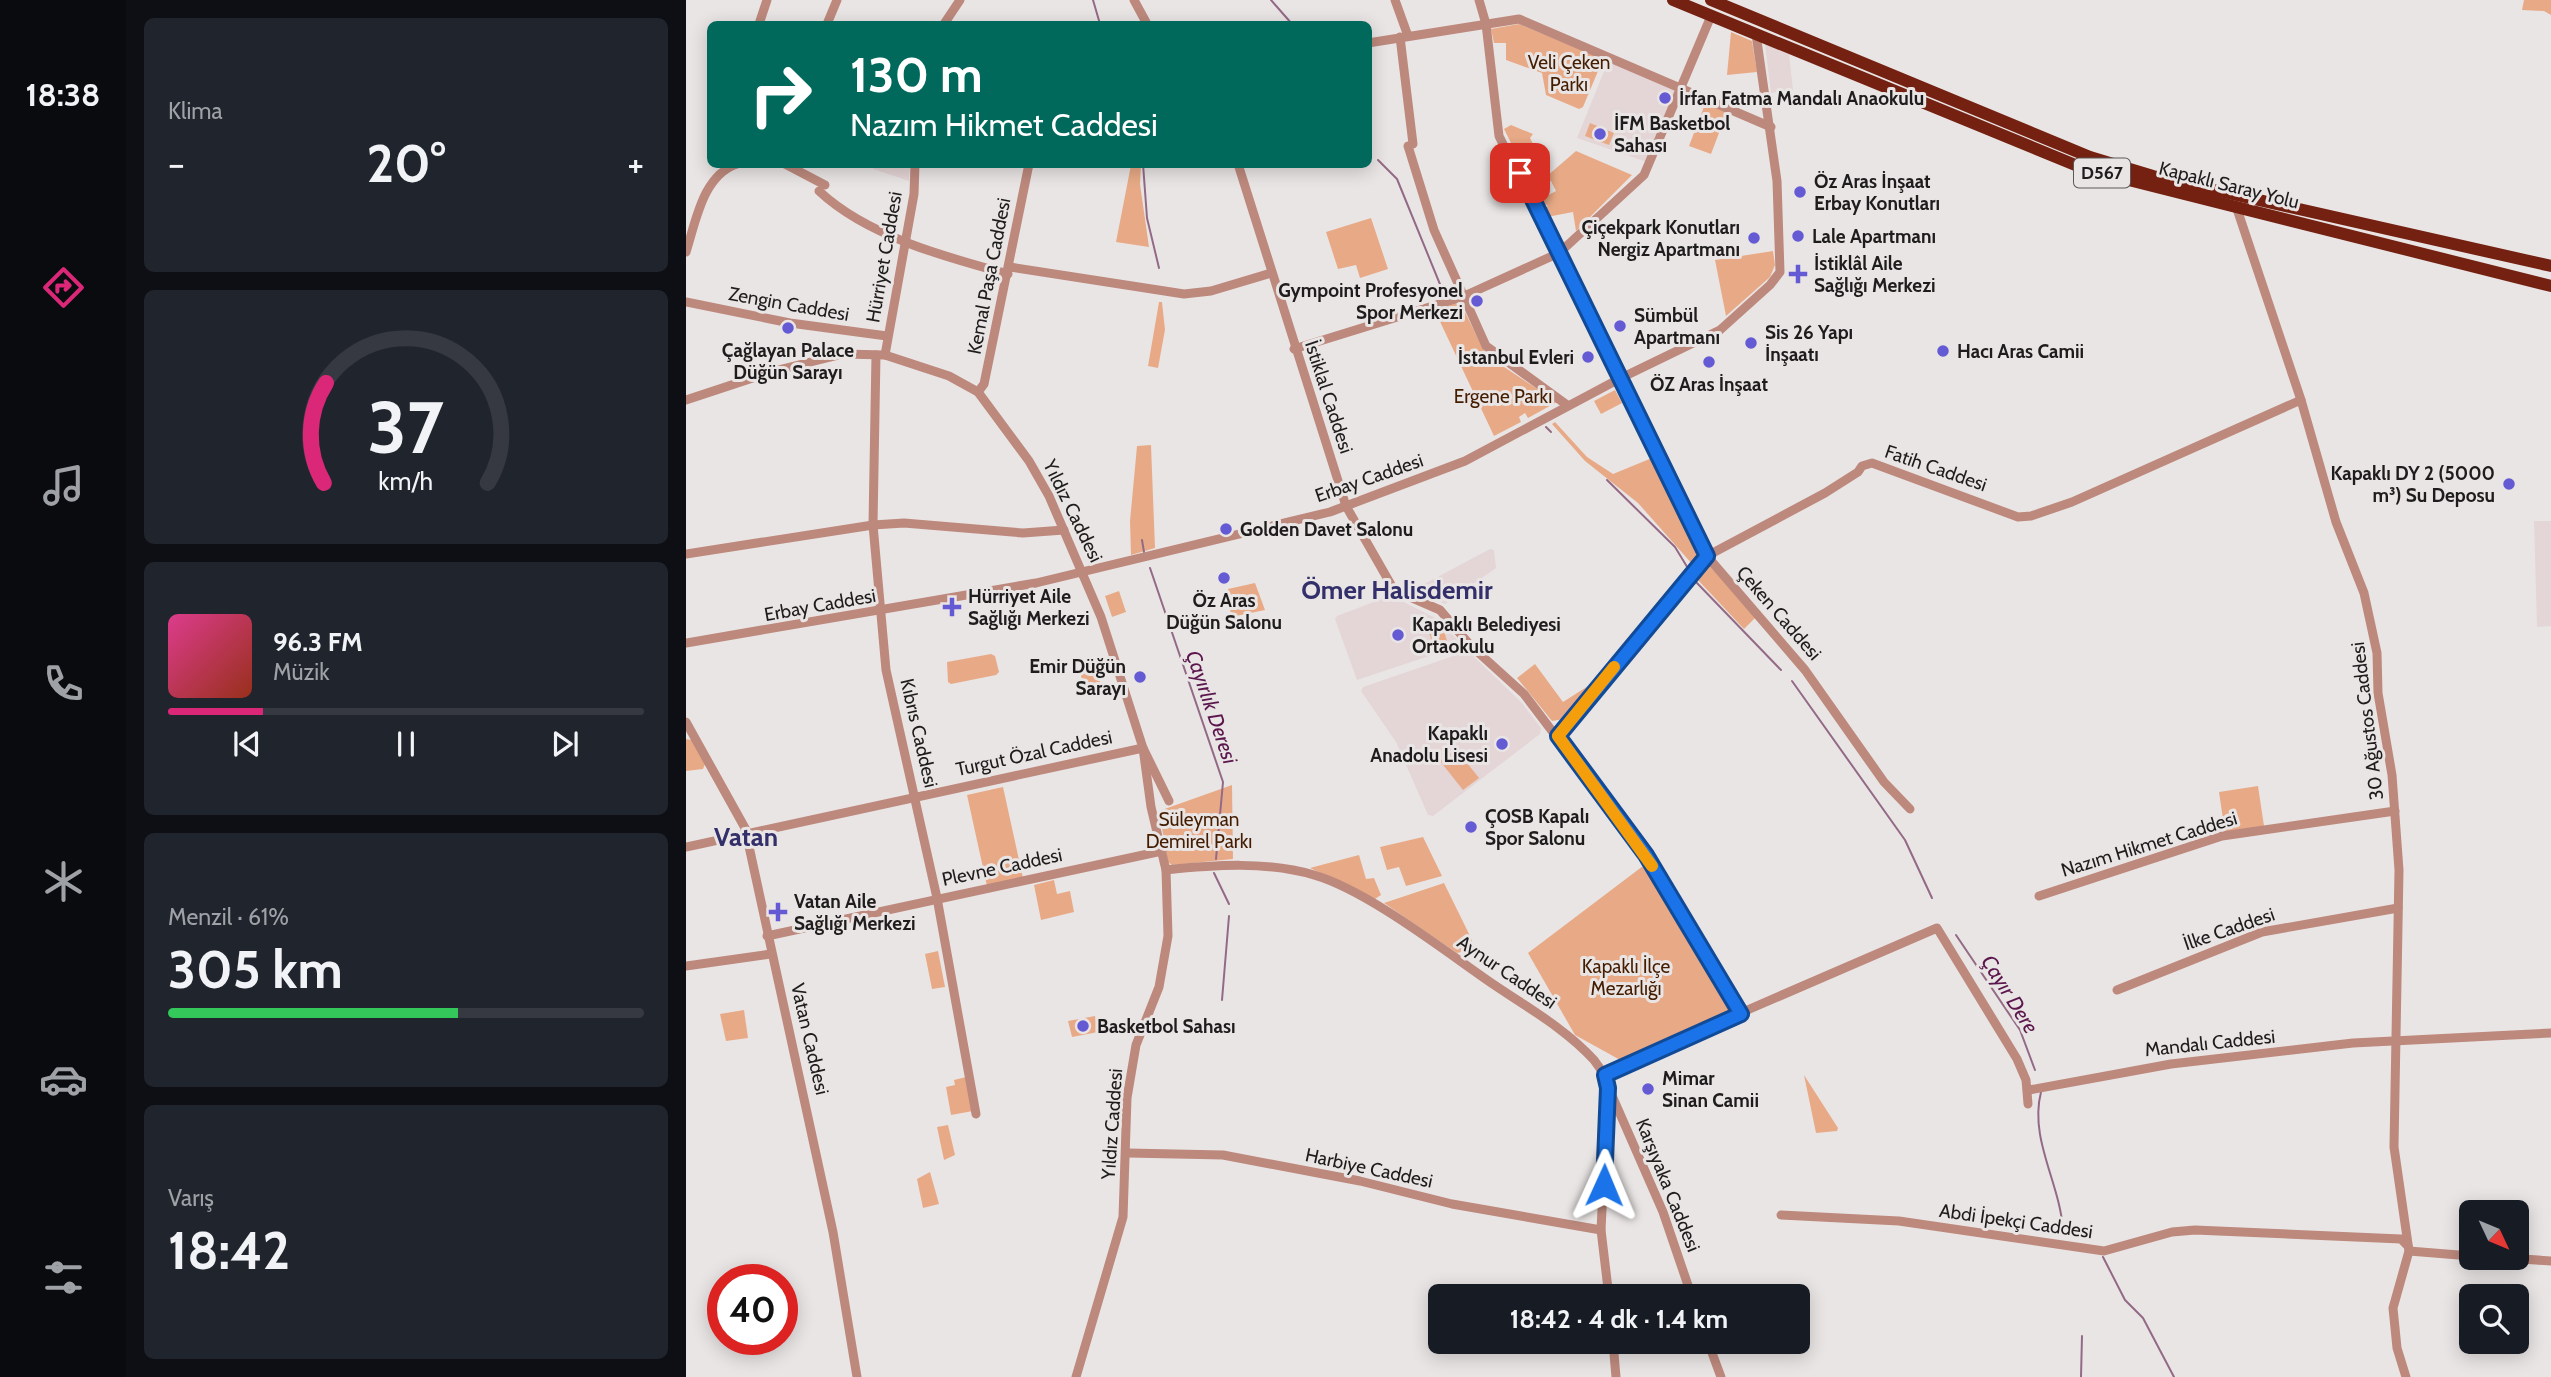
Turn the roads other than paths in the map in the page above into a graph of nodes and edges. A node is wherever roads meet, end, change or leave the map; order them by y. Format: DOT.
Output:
graph roads {
  1 [pos="766,0"];
  2 [pos="837,0"];
  3 [pos="953,0"];
  4 [pos="960,0"];
  5 [pos="1134,0"];
  6 [pos="1395,0"];
  7 [pos="1479,0"];
  8 [pos="1673,0"];
  9 [pos="1711,0"];
  10 [pos="950,13"];
  11 [pos="1711,16"];
  12 [pos="759,21"];
  13 [pos="828,21"];
  14 [pos="946,21"];
  15 [pos="1145,21"];
  16 [pos="1486,24"];
  17 [pos="1756,34"];
  18 [pos="1404,37"];
  19 [pos="1372,42"];
  20 [pos="1680,88"];
  21 [pos="1771,127"];
  22 [pos="724,168"];
  23 [pos="791,168"];
  24 [pos="915,168"];
  25 [pos="1028,168"];
  26 [pos="1239,168"];
  27 [pos="2236,206"];
  28 [pos="905,239"];
  29 [pos="686,252"];
  30 [pos="1559,253"];
  31 [pos="2551,266"];
  32 [pos="1009,271"];
  33 [pos="1271,273"];
  34 [pos="2551,285"];
  35 [pos="1458,298"];
  36 [pos="686,302"];
  37 [pos="887,336"];
  38 [pos="1294,349"];
  39 [pos="880,355"];
  40 [pos="1619,379"];
  41 [pos="978,392"];
  42 [pos="686,400"];
  43 [pos="2301,400"];
  44 [pos="1567,405"];
  45 [pos="1346,506"];
  46 [pos="873,525"];
  47 [pos="1064,530"];
  48 [pos="686,554"];
  49 [pos="1707,556"];
  50 [pos="1083,573"];
  51 [pos="880,612"];
  52 [pos="686,643"];
  53 [pos="686,722"];
  54 [pos="1558,736"];
  55 [pos="1143,748"];
  56 [pos="916,796"];
  57 [pos="1169,801"];
  58 [pos="1910,809"];
  59 [pos="2395,811"];
  60 [pos="747,834"];
  61 [pos="686,847"];
  62 [pos="1162,851"];
  63 [pos="1166,870"];
  64 [pos="2039,896"];
  65 [pos="937,898"];
  66 [pos="2398,908"];
  67 [pos="766,936"];
  68 [pos="771,954"];
  69 [pos="686,966"];
  70 [pos="2117,990"];
  71 [pos="1741,1014"];
  72 [pos="2551,1033"];
  73 [pos="2397,1042"];
  74 [pos="1605,1075"];
  75 [pos="1608,1088"];
  76 [pos="2029,1090"];
  77 [pos="2028,1104"];
  78 [pos="976,1114"];
  79 [pos="1128,1153"];
  80 [pos="1781,1215"];
  81 [pos="1601,1230"];
  82 [pos="2409,1248"];
  83 [pos="2459,1254"];
  84 [pos="2529,1259"];
  85 [pos="2551,1261"];
  86 [pos="1607,1284"];
  87 [pos="1688,1284"];
  88 [pos="1614,1354"];
  89 [pos="1712,1354"];
  90 [pos="857,1377"];
  91 [pos="1076,1377"];
  92 [pos="1616,1377"];
  93 [pos="1721,1377"];
  94 [pos="2406,1377"];
  1 -- 12 [label="street"];
  2 -- 13 [label="street"];
  3 -- 10 [label="street"];
  4 -- 10 [label="street"];
  5 -- 15 [label="street"];
  6 -- 18 [label="street"];
  7 -- 16 [label="street, Çeken Caddesi"];
  8 -- 11 [label="highway, Kapaklı Saray Yolu / D567"];
  9 -- 31 [label="highway, Kapaklı Saray Yolu / D567"];
  10 -- 14 [label="street"];
  11 -- 17 [label="highway, Kapaklı Saray Yolu / D567"];
  11 -- 20 [label="street"];
  16 -- 18 [label="street"];
  16 -- 20 [label="street"];
  16 -- 30 [label="street, Çeken Caddesi"];
  17 -- 21 [label="street, Erbay Caddesi"];
  17 -- 27 [label="highway, Kapaklı Saray Yolu / D567"];
  18 -- 19 [label="street"];
  18 -- 35 [label="street"];
  20 -- 21 [label="street"];
  20 -- 30 [label="street"];
  21 -- 40 [label="street, Erbay Caddesi"];
  22 -- 29 [label="street"];
  23 -- 28 [label="street"];
  24 -- 28 [label="street, Hürriyet Caddesi"];
  25 -- 32 [label="street, Kemal Paşa Caddesi"];
  26 -- 33 [label="street, İstiklal Caddesi"];
  27 -- 34 [label="highway, Kapaklı Saray Yolu / D567"];
  27 -- 43 [label="street, 30 Ağustos Caddesi"];
  28 -- 32 [label="street"];
  28 -- 37 [label="street, Hürriyet Caddesi"];
  30 -- 35 [label="street"];
  30 -- 40 [label="street, Çeken Caddesi"];
  32 -- 33 [label="street"];
  32 -- 41 [label="street, Kemal Paşa Caddesi"];
  33 -- 38 [label="street, İstiklal Caddesi"];
  35 -- 38 [label="street"];
  35 -- 44 [label="street"];
  36 -- 37 [label="street, Zengin Caddesi"];
  37 -- 39 [label="street, Hürriyet Caddesi"];
  38 -- 45 [label="street, İstiklal Caddesi"];
  39 -- 41 [label="street, Yıldız Caddesi"];
  39 -- 42 [label="street, Yıldız Caddesi"];
  39 -- 46 [label="street, Kıbrıs Caddesi"];
  40 -- 44 [label="street, Erbay Caddesi"];
  40 -- 49 [label="street, Çeken Caddesi"];
  41 -- 47 [label="street, Yıldız Caddesi"];
  43 -- 49 [label="street, Fatih Caddesi"];
  43 -- 59 [label="street, 30 Ağustos Caddesi"];
  44 -- 45 [label="street, Erbay Caddesi"];
  45 -- 50 [label="street, Erbay Caddesi"];
  45 -- 54 [label="street, İstiklal Caddesi"];
  46 -- 47 [label="street"];
  46 -- 48 [label="street"];
  46 -- 51 [label="street, Kıbrıs Caddesi"];
  47 -- 50 [label="street, Yıldız Caddesi"];
  49 -- 54 [label="street, Fatih Caddesi"];
  49 -- 58 [label="street, Çeken Caddesi"];
  50 -- 51 [label="street, Erbay Caddesi"];
  50 -- 55 [label="street, Yıldız Caddesi"];
  51 -- 52 [label="street, Erbay Caddesi"];
  51 -- 56 [label="street, Kıbrıs Caddesi"];
  53 -- 60 [label="street, Vatan Caddesi"];
  54 -- 71 [label="street, İstiklal Caddesi"];
  55 -- 56 [label="street, Turgut Özal Caddesi"];
  55 -- 57 [label="street, Yıldız Caddesi"];
  55 -- 62 [label="street, Yıldız Caddesi"];
  56 -- 60 [label="street, Turgut Özal Caddesi"];
  56 -- 65 [label="street, Kıbrıs Caddesi"];
  59 -- 64 [label="street, Nazım Hikmet Caddesi"];
  59 -- 66 [label="street, 30 Ağustos Caddesi"];
  60 -- 61 [label="street, Turgut Özal Caddesi"];
  60 -- 67 [label="street, Vatan Caddesi"];
  62 -- 63 [label="street, Yıldız Caddesi"];
  62 -- 65 [label="street, Plevne Caddesi"];
  63 -- 74 [label="street, Aynur Caddesi"];
  63 -- 79 [label="street, Yıldız Caddesi"];
  65 -- 67 [label="street, Plevne Caddesi"];
  65 -- 78 [label="street, Kıbrıs Caddesi"];
  66 -- 70 [label="street, İlke Caddesi"];
  66 -- 73 [label="street, 30 Ağustos Caddesi"];
  67 -- 68 [label="street, Vatan Caddesi"];
  68 -- 69 [label="street"];
  68 -- 90 [label="street, Vatan Caddesi"];
  71 -- 74 [label="street"];
  71 -- 76 [label="street"];
  72 -- 73 [label="street, Mandalı Caddesi"];
  73 -- 76 [label="street, Mandalı Caddesi"];
  73 -- 82 [label="street, 30 Ağustos Caddesi"];
  74 -- 75 [label="street, Aynur Caddesi"];
  75 -- 81 [label="street, Aynur Caddesi"];
  75 -- 87 [label="street, Karşıyaka Caddesi"];
  76 -- 77 [label="street"];
  79 -- 81 [label="street, Harbiye Caddesi"];
  79 -- 91 [label="street, Yıldız Caddesi"];
  80 -- 82 [label="street, Abdi İpekçi Caddesi"];
  81 -- 86 [label="street, Aynur Caddesi"];
  82 -- 83 [label="street, Abdi İpekçi Caddesi"];
  82 -- 94 [label="street"];
  84 -- 85 [label="street"];
  88 -- 92 [label="street"];
  89 -- 93 [label="street"];
}
